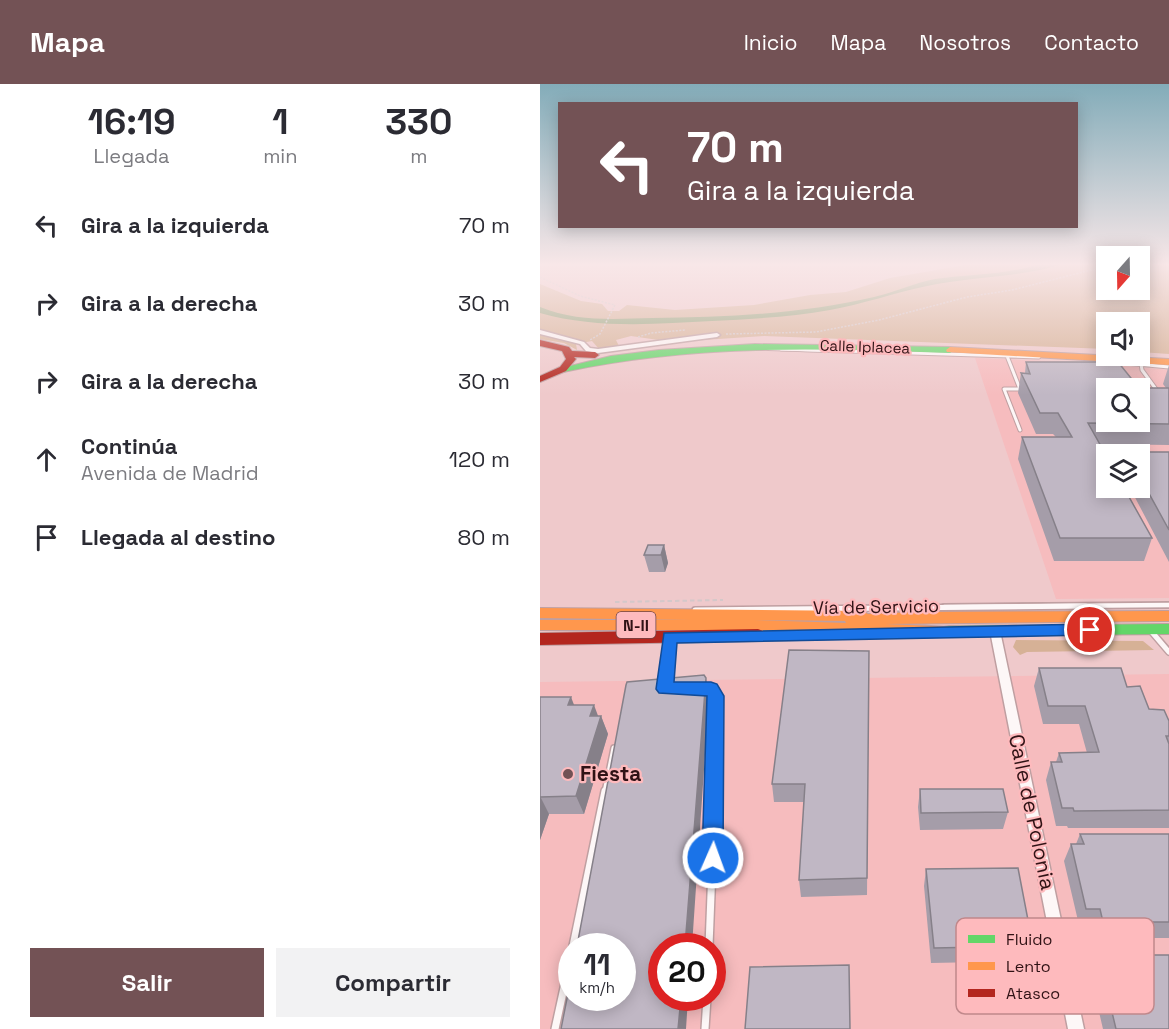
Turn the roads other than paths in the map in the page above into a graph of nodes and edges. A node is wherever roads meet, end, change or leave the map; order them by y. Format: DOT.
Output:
graph roads {
  1 [pos="540,332"];
  2 [pos="717,335"];
  3 [pos="540,343"];
  4 [pos="690,348"];
  5 [pos="1096,351"];
  6 [pos="570,354"];
  7 [pos="1007,356"];
  8 [pos="1052,357"];
  9 [pos="1096,358"];
  10 [pos="1150,361"];
  11 [pos="1054,363"];
  12 [pos="1169,363"];
  13 [pos="1141,366"];
  14 [pos="562,369"];
  15 [pos="540,379"];
  16 [pos="1162,398"];
  17 [pos="1020,430"];
  18 [pos="1169,605"];
  19 [pos="540,613"];
  20 [pos="583,613"];
  21 [pos="1169,616"];
  22 [pos="918,624"];
  23 [pos="540,626"];
  24 [pos="1149,629"];
  25 [pos="1169,629"];
  26 [pos="995,631"];
  27 [pos="670,637"];
  28 [pos="540,641"];
  29 [pos="1169,652"];
  30 [pos="699,688"];
  31 [pos="665,689"];
  32 [pos="616,737"];
  33 [pos="1053,918"];
  34 [pos="576,933"];
  35 [pos="710,933"];
  36 [pos="559,1011"];
  37 [pos="706,1011"];
  38 [pos="1073,1014"];
  39 [pos="555,1029"];
  40 [pos="705,1029"];
  41 [pos="1076,1029"];
  1 -- 2 [label="street"];
  3 -- 6 [label="main road"];
  4 -- 7 [label="lane"];
  4 -- 12 [label="main road, Calle Iplacea"];
  4 -- 14 [label="main road, Calle Iplacea"];
  5 -- 6 [label="main road, Calle Iplacea"];
  6 -- 14 [label="main road"];
  7 -- 8 [label="lane"];
  7 -- 17 [label="lane"];
  8 -- 9 [label="lane"];
  8 -- 11 [label="lane"];
  10 -- 12 [label="main road, Calle Iplacea"];
  13 -- 16 [label="lane"];
  14 -- 15 [label="main road, Calle Iplacea"];
  18 -- 20 [label="lane, Vía de Servicio"];
  19 -- 20 [label="main road"];
  20 -- 22 [label="main road"];
  21 -- 22 [label="main road"];
  22 -- 23 [label="main road, N-II"];
  22 -- 26 [label="main road"];
  22 -- 27 [label="main road"];
  24 -- 25 [label="main road"];
  24 -- 26 [label="main road"];
  24 -- 29 [label="lane"];
  26 -- 33 [label="street, Calle de Polonia"];
  27 -- 28 [label="main road"];
  27 -- 31 [label="lane"];
  30 -- 35 [label="lane"];
  32 -- 34 [label="lane"];
  36 -- 39 [label="lane"];
  37 -- 40 [label="lane"];
  38 -- 41 [label="street, Calle de Polonia"];
}
